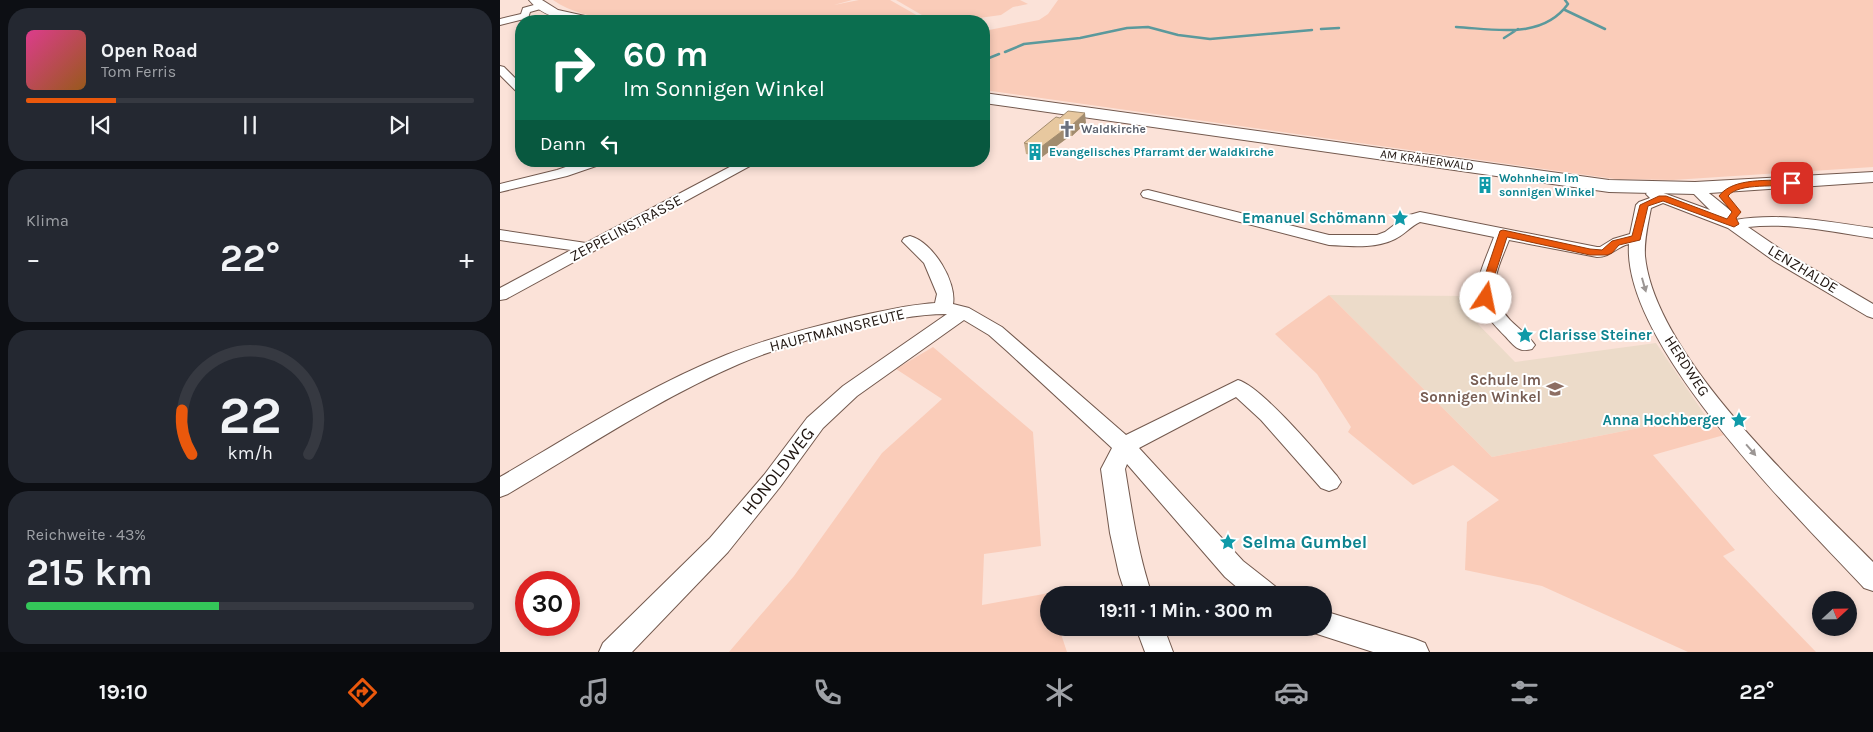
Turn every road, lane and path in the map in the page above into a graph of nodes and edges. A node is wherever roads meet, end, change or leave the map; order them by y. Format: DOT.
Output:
graph roads {
  1 [pos="538,3"];
  2 [pos="525,15"];
  3 [pos="565,15"];
  4 [pos="515,18"];
  5 [pos="500,22"];
  6 [pos="500,69"];
  7 [pos="515,81"];
  8 [pos="990,99"];
  9 [pos="537,167"];
  10 [pos="577,167"];
  11 [pos="741,167"];
  12 [pos="1873,176"];
  13 [pos="529,181"];
  14 [pos="1743,186"];
  15 [pos="500,188"];
  16 [pos="1695,188"];
  17 [pos="1663,193"];
  18 [pos="1148,194"];
  19 [pos="1733,221"];
  20 [pos="1503,233"];
  21 [pos="1873,233"];
  22 [pos="500,235"];
  23 [pos="1637,238"];
  24 [pos="910,241"];
  25 [pos="588,248"];
  26 [pos="500,294"];
  27 [pos="953,310"];
  28 [pos="1873,312"];
  29 [pos="1525,345"];
  30 [pos="1124,446"];
  31 [pos="1329,482"];
  32 [pos="500,488"];
  33 [pos="1873,580"];
  34 [pos="1136,586"];
  35 [pos="1255,586"];
  36 [pos="1332,626"];
  37 [pos="1153,636"];
  38 [pos="613,652"];
  39 [pos="1160,652"];
  40 [pos="1415,652"];
  1 -- 2 [label="street"];
  1 -- 3 [label="main road"];
  4 -- 5 [label="street"];
  6 -- 7 [label="street"];
  8 -- 17 [label="main road, AM KRÄHERWALD"];
  9 -- 13 [label="street"];
  10 -- 13 [label="street"];
  11 -- 25 [label="street, ZEPPELINSTRASSE"];
  12 -- 14 [label="main road, AM KRÄHERWALD"];
  13 -- 15 [label="street"];
  14 -- 16 [label="main road, AM KRÄHERWALD"];
  14 -- 19 [label="street"];
  16 -- 17 [label="main road, AM KRÄHERWALD"];
  16 -- 19 [label="street, LENZHALDE"];
  17 -- 19 [label="street, LENZHALDE"];
  17 -- 23 [label="street, HERDWEG"];
  18 -- 20 [label="street"];
  19 -- 21 [label="street"];
  19 -- 28 [label="street, LENZHALDE"];
  20 -- 23 [label="street"];
  20 -- 29 [label="street"];
  22 -- 25 [label="street"];
  23 -- 33 [label="street, HERDWEG, one-way"];
  24 -- 27 [label="street"];
  25 -- 26 [label="street, ZEPPELINSTRASSE"];
  27 -- 30 [label="street"];
  27 -- 32 [label="street, HAUPTMANNSREUTE"];
  27 -- 38 [label="street, HONOLDWEG"];
  30 -- 31 [label="street"];
  30 -- 34 [label="street"];
  30 -- 35 [label="street"];
  36 -- 40 [label="street"];
  37 -- 39 [label="street"];
}
